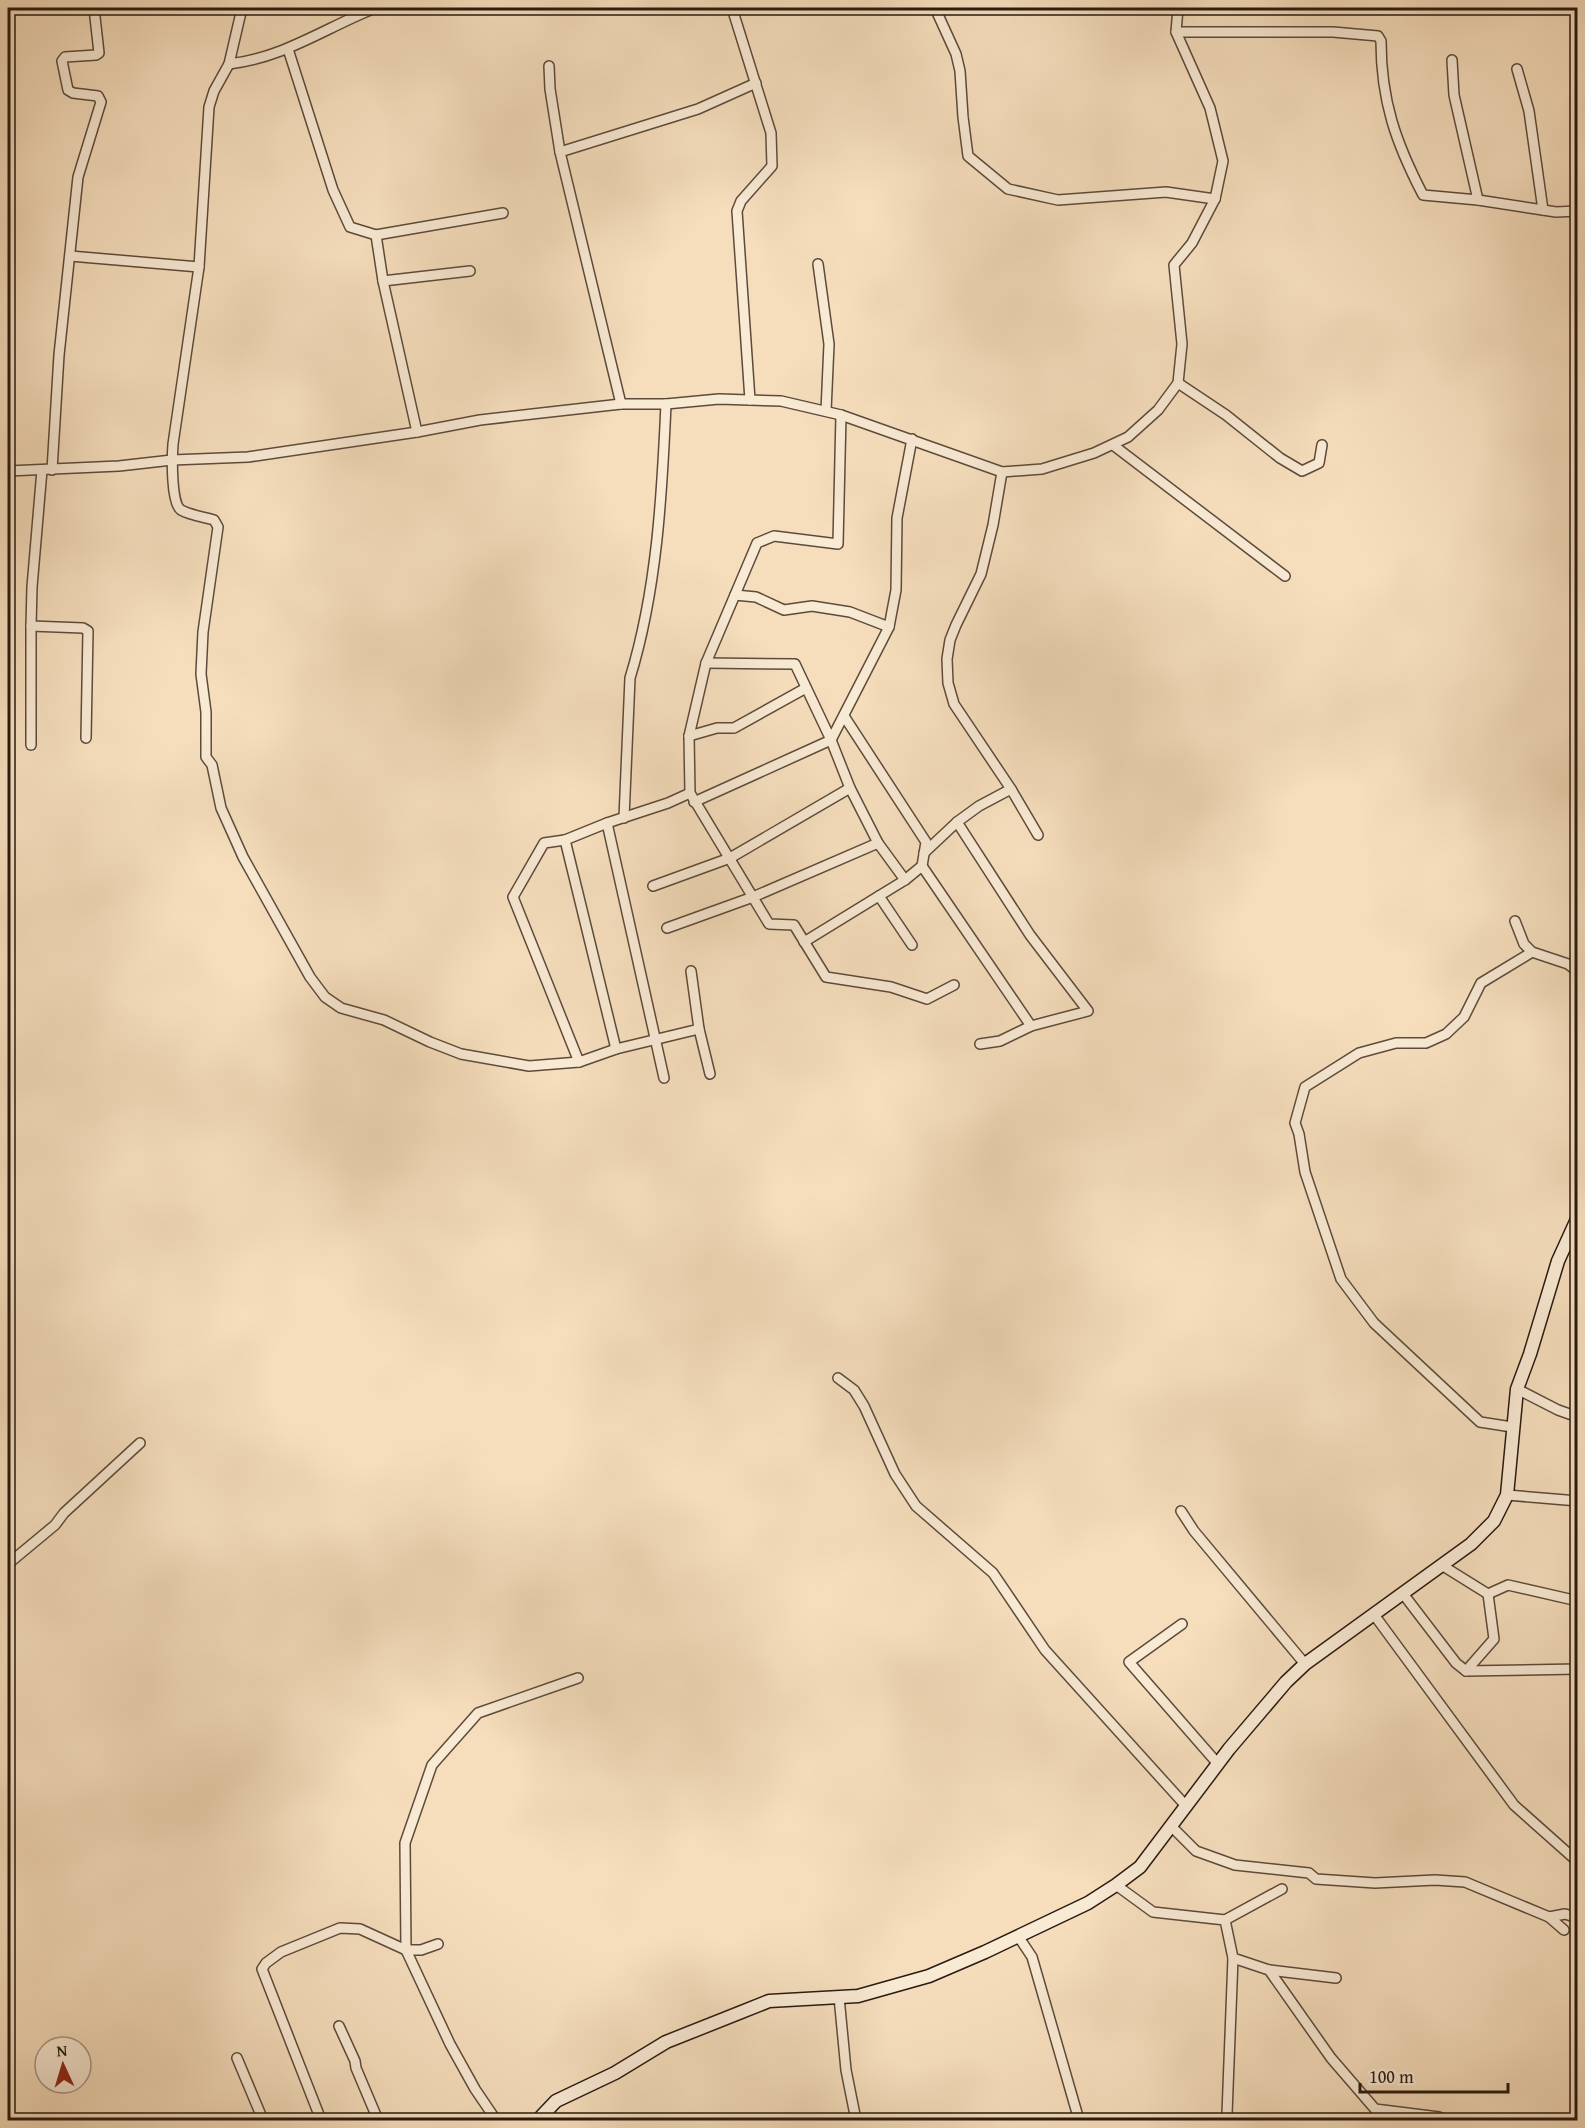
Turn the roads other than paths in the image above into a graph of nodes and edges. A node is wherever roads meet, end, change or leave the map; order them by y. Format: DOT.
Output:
graph roads {
  1 [pos="94,8"];
  2 [pos="242,8"];
  3 [pos="375,8"];
  4 [pos="732,8"];
  5 [pos="935,8"];
  6 [pos="1178,8"];
  7 [pos="1176,32"];
  8 [pos="288,49"];
  9 [pos="1452,60"];
  10 [pos="229,64"];
  11 [pos="549,66"];
  12 [pos="1518,69"];
  13 [pos="756,83"];
  14 [pos="1578,89"];
  15 [pos="1578,96"];
  16 [pos="560,152"];
  17 [pos="1215,199"];
  18 [pos="1478,200"];
  19 [pos="1543,210"];
  20 [pos="1578,211"];
  21 [pos="503,213"];
  22 [pos="375,236"];
  23 [pos="70,256"];
  24 [pos="818,264"];
  25 [pos="199,267"];
  26 [pos="470,271"];
  27 [pos="383,281"];
  28 [pos="1178,383"];
  29 [pos="750,400"];
  30 [pos="621,404"];
  31 [pos="666,404"];
  32 [pos="826,411"];
  33 [pos="841,415"];
  34 [pos="417,432"];
  35 [pos="912,439"];
  36 [pos="1113,445"];
  37 [pos="1322,445"];
  38 [pos="172,460"];
  39 [pos="47,470"];
  40 [pos="8,471"];
  41 [pos="1002,472"];
  42 [pos="1285,576"];
  43 [pos="735,595"];
  44 [pos="31,626"];
  45 [pos="889,627"];
  46 [pos="706,663"];
  47 [pos="806,688"];
  48 [pos="844,716"];
  49 [pos="689,736"];
  50 [pos="86,738"];
  51 [pos="831,740"];
  52 [pos="31,745"];
  53 [pos="850,788"];
  54 [pos="1011,789"];
  55 [pos="692,797"];
  56 [pos="624,818"];
  57 [pos="957,822"];
  58 [pos="607,823"];
  59 [pos="1038,835"];
  60 [pos="565,840"];
  61 [pos="878,843"];
  62 [pos="924,853"];
  63 [pos="730,858"];
  64 [pos="922,866"];
  65 [pos="905,880"];
  66 [pos="653,886"];
  67 [pos="879,896"];
  68 [pos="753,897"];
  69 [pos="1515,921"];
  70 [pos="667,928"];
  71 [pos="804,942"];
  72 [pos="912,945"];
  73 [pos="1532,952"];
  74 [pos="691,971"];
  75 [pos="1578,972"];
  76 [pos="954,985"];
  77 [pos="1031,1026"];
  78 [pos="699,1029"];
  79 [pos="655,1040"];
  80 [pos="980,1044"];
  81 [pos="616,1049"];
  82 [pos="579,1062"];
  83 [pos="710,1074"];
  84 [pos="664,1078"];
  85 [pos="1578,1217"];
  86 [pos="838,1378"];
  87 [pos="1516,1389"];
  88 [pos="1578,1417"];
  89 [pos="1512,1427"];
  90 [pos="140,1443"];
  91 [pos="1508,1495"];
  92 [pos="1578,1501"];
  93 [pos="1181,1511"];
  94 [pos="8,1564"];
  95 [pos="1443,1566"];
  96 [pos="1488,1594"];
  97 [pos="1404,1595"];
  98 [pos="1578,1601"];
  99 [pos="1374,1616"];
  100 [pos="1182,1624"];
  101 [pos="1305,1664"];
  102 [pos="1578,1669"];
  103 [pos="1466,1671"];
  104 [pos="578,1678"];
  105 [pos="1218,1764"];
  106 [pos="1186,1806"];
  107 [pos="1171,1826"];
  108 [pos="1578,1862"];
  109 [pos="1116,1885"];
  110 [pos="1282,1889"];
  111 [pos="1549,1917"];
  112 [pos="1578,1918"];
  113 [pos="1225,1920"];
  114 [pos="1564,1930"];
  115 [pos="1018,1936"];
  116 [pos="438,1944"];
  117 [pos="406,1950"];
  118 [pos="1233,1958"];
  119 [pos="1269,1970"];
  120 [pos="1336,1978"];
  121 [pos="839,1997"];
  122 [pos="339,2026"];
  123 [pos="237,2058"];
  124 [pos="1227,2114"];
  125 [pos="262,2121"];
  126 [pos="321,2121"];
  127 [pos="378,2121"];
  128 [pos="496,2121"];
  129 [pos="538,2121"];
  130 [pos="856,2121"];
  131 [pos="1079,2121"];
  132 [pos="1447,2121"];
  1 -- 23 [label="street"];
  2 -- 10 [label="street"];
  3 -- 8 [label="street"];
  4 -- 13 [label="street"];
  5 -- 17 [label="street"];
  6 -- 7 [label="street"];
  7 -- 17 [label="street"];
  7 -- 18 [label="street"];
  8 -- 10 [label="street"];
  8 -- 22 [label="street"];
  9 -- 18 [label="street"];
  10 -- 25 [label="street"];
  11 -- 16 [label="street"];
  12 -- 19 [label="street"];
  13 -- 16 [label="street"];
  13 -- 29 [label="street"];
  14 -- 15 [label="street"];
  16 -- 30 [label="street"];
  17 -- 28 [label="street"];
  18 -- 19 [label="street"];
  19 -- 20 [label="street"];
  21 -- 22 [label="street"];
  22 -- 27 [label="street"];
  23 -- 25 [label="street"];
  23 -- 39 [label="street"];
  24 -- 32 [label="street"];
  25 -- 38 [label="street"];
  26 -- 27 [label="street"];
  27 -- 34 [label="street"];
  28 -- 36 [label="street"];
  28 -- 37 [label="street"];
  29 -- 31 [label="street"];
  29 -- 32 [label="street"];
  30 -- 31 [label="street"];
  30 -- 34 [label="street"];
  31 -- 56 [label="street"];
  32 -- 33 [label="street"];
  33 -- 35 [label="street"];
  33 -- 43 [label="street"];
  34 -- 38 [label="street"];
  35 -- 41 [label="street"];
  35 -- 45 [label="street"];
  36 -- 41 [label="street"];
  36 -- 42 [label="street"];
  38 -- 39 [label="street"];
  38 -- 82 [label="street"];
  39 -- 40 [label="street"];
  39 -- 44 [label="street"];
  41 -- 54 [label="street"];
  43 -- 45 [label="street"];
  43 -- 46 [label="street"];
  44 -- 50 [label="street"];
  44 -- 52 [label="street"];
  45 -- 48 [label="street"];
  46 -- 47 [label="street"];
  46 -- 49 [label="street"];
  47 -- 49 [label="street"];
  47 -- 51 [label="street"];
  48 -- 51 [label="street"];
  48 -- 62 [label="street"];
  49 -- 55 [label="street"];
  51 -- 53 [label="street"];
  51 -- 55 [label="street"];
  53 -- 61 [label="street"];
  53 -- 63 [label="street"];
  54 -- 57 [label="street"];
  54 -- 59 [label="street"];
  55 -- 56 [label="street"];
  55 -- 63 [label="street"];
  56 -- 58 [label="street"];
  57 -- 62 [label="street"];
  57 -- 77 [label="street"];
  58 -- 60 [label="street"];
  58 -- 79 [label="street"];
  60 -- 81 [label="street"];
  60 -- 82 [label="street"];
  61 -- 65 [label="street"];
  61 -- 68 [label="street"];
  62 -- 64 [label="street"];
  63 -- 66 [label="street"];
  63 -- 68 [label="street"];
  64 -- 65 [label="street"];
  64 -- 77 [label="street"];
  65 -- 67 [label="street"];
  67 -- 71 [label="street"];
  67 -- 72 [label="street"];
  68 -- 70 [label="street"];
  68 -- 71 [label="street"];
  69 -- 73 [label="street"];
  71 -- 76 [label="street"];
  73 -- 75 [label="street"];
  73 -- 89 [label="street"];
  74 -- 78 [label="street"];
  77 -- 80 [label="street"];
  78 -- 79 [label="street"];
  78 -- 83 [label="street"];
  79 -- 81 [label="street"];
  79 -- 84 [label="street"];
  81 -- 82 [label="street"];
  85 -- 87 [label="main road"];
  86 -- 106 [label="street"];
  87 -- 88 [label="street"];
  87 -- 89 [label="main road"];
  89 -- 91 [label="main road"];
  90 -- 94 [label="street"];
  91 -- 92 [label="street"];
  91 -- 95 [label="main road"];
  93 -- 101 [label="street"];
  95 -- 96 [label="street"];
  95 -- 97 [label="main road"];
  96 -- 98 [label="street"];
  96 -- 103 [label="street"];
  97 -- 99 [label="main road"];
  97 -- 103 [label="street"];
  99 -- 101 [label="main road"];
  99 -- 108 [label="street"];
  100 -- 105 [label="street"];
  101 -- 105 [label="main road"];
  102 -- 103 [label="street"];
  104 -- 117 [label="street"];
  105 -- 106 [label="main road"];
  106 -- 107 [label="main road"];
  107 -- 109 [label="main road"];
  107 -- 111 [label="street"];
  109 -- 113 [label="street"];
  109 -- 115 [label="main road"];
  110 -- 113 [label="street"];
  111 -- 112 [label="street"];
  111 -- 114 [label="street"];
  113 -- 118 [label="street"];
  115 -- 121 [label="main road"];
  115 -- 131 [label="street"];
  116 -- 117 [label="street"];
  117 -- 126 [label="street"];
  117 -- 128 [label="street"];
  118 -- 119 [label="street"];
  118 -- 124 [label="street"];
  119 -- 120 [label="street"];
  119 -- 132 [label="street"];
  121 -- 129 [label="main road"];
  121 -- 130 [label="street"];
  122 -- 127 [label="street"];
  123 -- 125 [label="street"];
}
